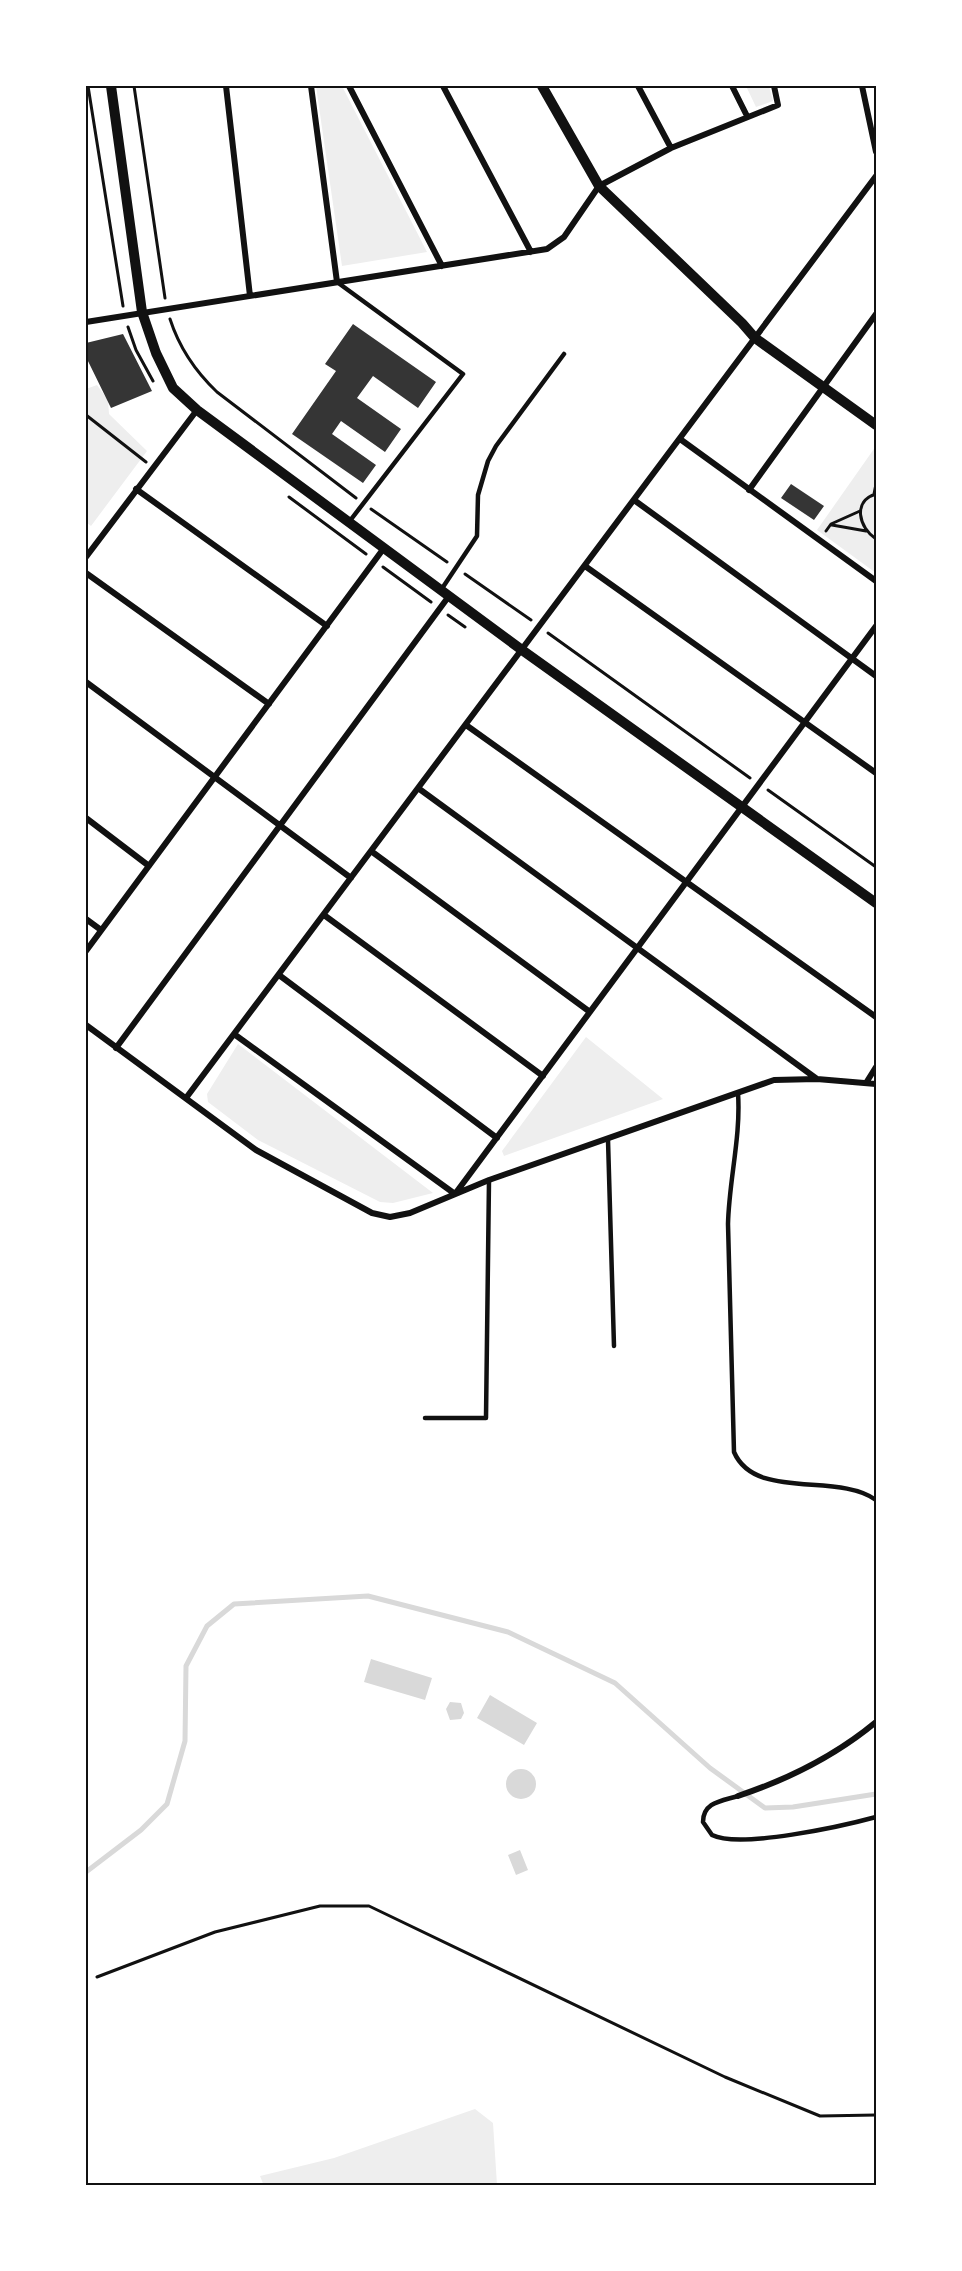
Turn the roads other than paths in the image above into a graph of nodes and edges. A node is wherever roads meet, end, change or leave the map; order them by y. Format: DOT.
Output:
graph roads {
  1 [pos="111,86"];
  2 [pos="226,86"];
  3 [pos="311,86"];
  4 [pos="349,86"];
  5 [pos="443,86"];
  6 [pos="542,86"];
  7 [pos="638,86"];
  8 [pos="732,86"];
  9 [pos="774,86"];
  10 [pos="862,86"];
  11 [pos="747,116"];
  12 [pos="671,148"];
  13 [pos="876,152"];
  14 [pos="876,176"];
  15 [pos="874,185"];
  16 [pos="598,186"];
  17 [pos="531,252"];
  18 [pos="442,266"];
  19 [pos="337,282"];
  20 [pos="250,296"];
  21 [pos="142,312"];
  22 [pos="876,314"];
  23 [pos="86,322"];
  24 [pos="755,338"];
  25 [pos="564,354"];
  26 [pos="824,387"];
  27 [pos="197,410"];
  28 [pos="876,425"];
  29 [pos="680,439"];
  30 [pos="136,489"];
  31 [pos="749,490"];
  32 [pos="633,500"];
  33 [pos="349,522"];
  34 [pos="384,548"];
  35 [pos="86,557"];
  36 [pos="585,566"];
  37 [pos="86,573"];
  38 [pos="876,581"];
  39 [pos="445,593"];
  40 [pos="327,626"];
  41 [pos="876,626"];
  42 [pos="522,650"];
  43 [pos="852,659"];
  44 [pos="876,676"];
  45 [pos="86,682"];
  46 [pos="269,704"];
  47 [pos="805,723"];
  48 [pos="466,725"];
  49 [pos="876,773"];
  50 [pos="214,777"];
  51 [pos="418,788"];
  52 [pos="742,807"];
  53 [pos="86,818"];
  54 [pos="280,826"];
  55 [pos="371,851"];
  56 [pos="149,866"];
  57 [pos="351,878"];
  58 [pos="687,882"];
  59 [pos="876,903"];
  60 [pos="324,915"];
  61 [pos="86,919"];
  62 [pos="101,930"];
  63 [pos="638,948"];
  64 [pos="86,951"];
  65 [pos="279,975"];
  66 [pos="590,1012"];
  67 [pos="876,1017"];
  68 [pos="86,1025"];
  69 [pos="234,1034"];
  70 [pos="116,1048"];
  71 [pos="876,1067"];
  72 [pos="543,1076"];
  73 [pos="817,1079"];
  74 [pos="866,1083"];
  75 [pos="876,1084"];
  76 [pos="738,1093"];
  77 [pos="186,1098"];
  78 [pos="496,1138"];
  79 [pos="608,1140"];
  80 [pos="489,1180"];
  81 [pos="455,1194"];
  82 [pos="614,1346"];
  83 [pos="425,1418"];
  84 [pos="876,1500"];
  85 [pos="876,1722"];
  86 [pos="738,1796"];
  87 [pos="876,1817"];
  1 -- 21 [label="street"];
  2 -- 20 [label="street"];
  3 -- 19 [label="street"];
  4 -- 18 [label="street"];
  5 -- 17 [label="street"];
  6 -- 16 [label="street"];
  7 -- 12 [label="street"];
  8 -- 11 [label="street"];
  9 -- 11 [label="street"];
  10 -- 13 [label="street"];
  11 -- 12 [label="street"];
  12 -- 16 [label="street"];
  14 -- 15 [label="street"];
  15 -- 24 [label="street"];
  16 -- 17 [label="street"];
  16 -- 24 [label="street"];
  17 -- 18 [label="street"];
  18 -- 19 [label="street"];
  19 -- 20 [label="street"];
  19 -- 33 [label="lane"];
  20 -- 21 [label="street"];
  21 -- 23 [label="street"];
  21 -- 27 [label="street"];
  22 -- 26 [label="street"];
  24 -- 26 [label="street"];
  24 -- 29 [label="street"];
  25 -- 39 [label="lane"];
  26 -- 28 [label="street"];
  26 -- 31 [label="street"];
  27 -- 30 [label="street"];
  27 -- 33 [label="street"];
  29 -- 31 [label="street"];
  29 -- 32 [label="street"];
  30 -- 35 [label="street"];
  30 -- 40 [label="street"];
  31 -- 38 [label="street"];
  32 -- 36 [label="street"];
  32 -- 43 [label="street"];
  33 -- 34 [label="street"];
  34 -- 39 [label="street"];
  34 -- 40 [label="street"];
  36 -- 42 [label="street"];
  36 -- 47 [label="street"];
  37 -- 46 [label="street"];
  39 -- 42 [label="street"];
  39 -- 54 [label="street"];
  40 -- 46 [label="street"];
  41 -- 43 [label="street"];
  42 -- 48 [label="street"];
  42 -- 52 [label="street"];
  43 -- 44 [label="street"];
  43 -- 47 [label="street"];
  45 -- 50 [label="street"];
  46 -- 50 [label="street"];
  47 -- 49 [label="street"];
  47 -- 52 [label="street"];
  48 -- 51 [label="street"];
  48 -- 58 [label="street"];
  50 -- 54 [label="street"];
  50 -- 56 [label="street"];
  51 -- 55 [label="street"];
  51 -- 63 [label="street"];
  52 -- 58 [label="street"];
  52 -- 59 [label="street"];
  53 -- 56 [label="street"];
  54 -- 57 [label="street"];
  54 -- 70 [label="street"];
  55 -- 57 [label="street"];
  55 -- 66 [label="street"];
  56 -- 62 [label="street"];
  57 -- 60 [label="street"];
  58 -- 63 [label="street"];
  58 -- 67 [label="street"];
  60 -- 65 [label="street"];
  60 -- 72 [label="street"];
  61 -- 62 [label="street"];
  62 -- 64 [label="street"];
  63 -- 66 [label="street"];
  63 -- 73 [label="street"];
  65 -- 69 [label="street"];
  65 -- 78 [label="street"];
  66 -- 72 [label="street"];
  68 -- 70 [label="street"];
  69 -- 77 [label="street"];
  69 -- 81 [label="street"];
  70 -- 77 [label="street"];
  71 -- 74 [label="street"];
  72 -- 78 [label="street"];
  73 -- 74 [label="street"];
  73 -- 76 [label="street"];
  74 -- 75 [label="street"];
  76 -- 79 [label="street"];
  76 -- 84 [label="lane"];
  77 -- 81 [label="street"];
  78 -- 81 [label="street"];
  79 -- 80 [label="street"];
  79 -- 82 [label="lane"];
  80 -- 81 [label="street"];
  80 -- 83 [label="lane"];
  85 -- 86 [label="street"];
  86 -- 87 [label="lane"];
}
